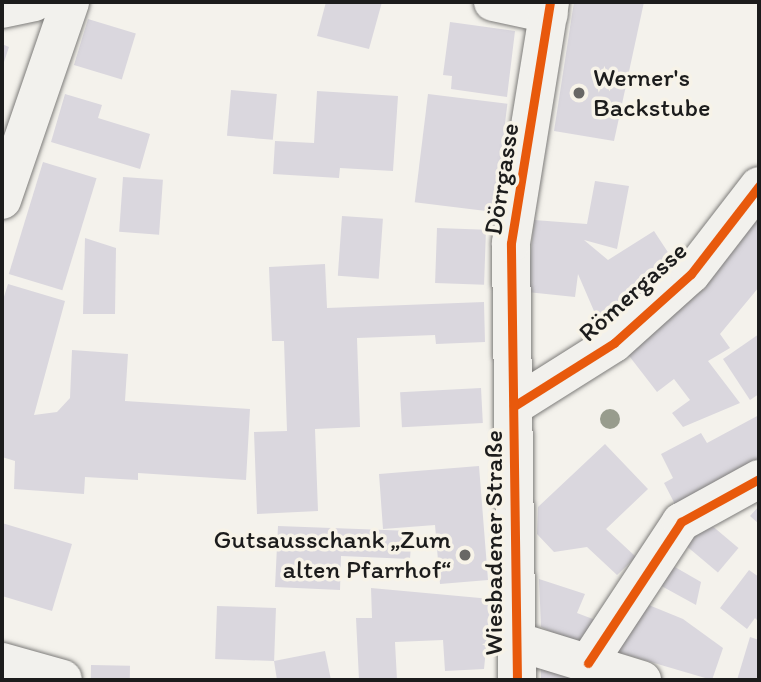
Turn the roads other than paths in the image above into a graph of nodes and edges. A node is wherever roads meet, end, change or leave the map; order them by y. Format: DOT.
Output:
graph roads {
  1 [pos="493,2"];
  2 [pos="55,3"];
  3 [pos="550,8"];
  4 [pos="2,9"];
  5 [pos="759,186"];
  6 [pos="2,200"];
  7 [pos="514,406"];
  8 [pos="759,479"];
  9 [pos="515,641"];
  10 [pos="2,662"];
  11 [pos="588,663"];
  12 [pos="62,679"];
  13 [pos="517,680"];
  14 [pos="642,680"];
  1 -- 3 [label="street"];
  2 -- 4 [label="street"];
  2 -- 6 [label="street"];
  3 -- 7 [label="street, Dörrgasse"];
  5 -- 7 [label="street, Römergasse"];
  7 -- 9 [label="street, Wiesbadener Straße"];
  8 -- 11 [label="street"];
  9 -- 11 [label="street"];
  9 -- 13 [label="street, Wiesbadener Straße"];
  10 -- 12 [label="street"];
  11 -- 14 [label="street"];
}
